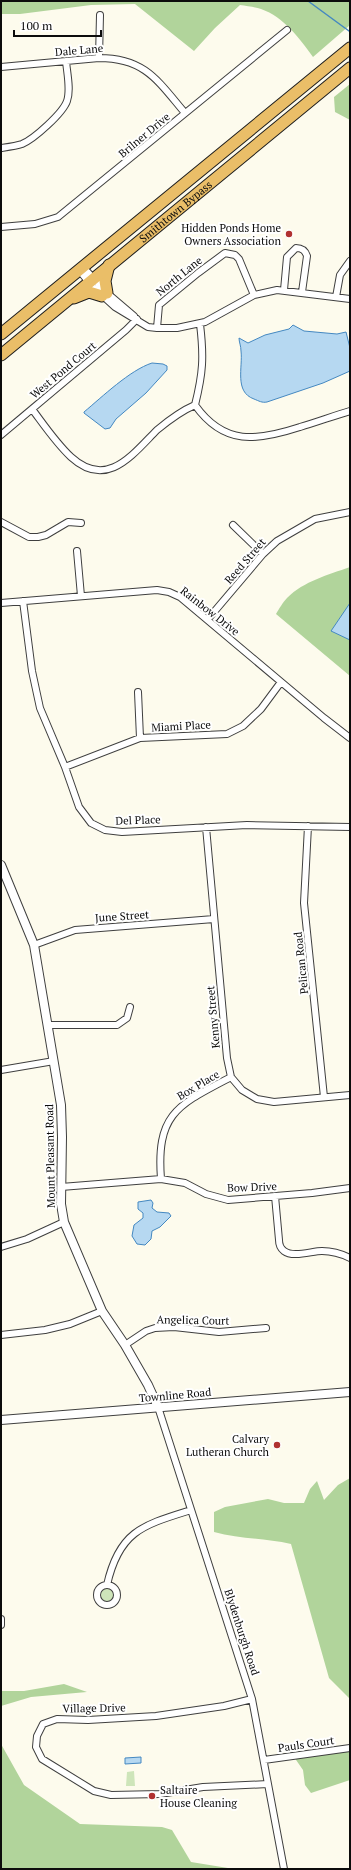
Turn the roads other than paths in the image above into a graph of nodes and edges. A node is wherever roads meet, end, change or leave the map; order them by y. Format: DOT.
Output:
graph roads {
  1 [pos="100,15"];
  2 [pos="287,30"];
  3 [pos="350,48"];
  4 [pos="99,58"];
  5 [pos="66,61"];
  6 [pos="1,67"];
  7 [pos="350,68"];
  8 [pos="185,113"];
  9 [pos="1,148"];
  10 [pos="1,227"];
  11 [pos="350,261"];
  12 [pos="109,266"];
  13 [pos="81,269"];
  14 [pos="91,280"];
  15 [pos="284,290"];
  16 [pos="302,292"];
  17 [pos="105,294"];
  18 [pos="254,295"];
  19 [pos="336,297"];
  20 [pos="350,299"];
  21 [pos="63,303"];
  22 [pos="137,319"];
  23 [pos="200,324"];
  24 [pos="157,328"];
  25 [pos="1,334"];
  26 [pos="1,355"];
  27 [pos="195,405"];
  28 [pos="32,409"];
  29 [pos="350,411"];
  30 [pos="1,435"];
  31 [pos="350,512"];
  32 [pos="1,522"];
  33 [pos="81,523"];
  34 [pos="233,525"];
  35 [pos="77,551"];
  36 [pos="263,554"];
  37 [pos="81,596"];
  38 [pos="23,601"];
  39 [pos="1,603"];
  40 [pos="208,619"];
  41 [pos="281,682"];
  42 [pos="138,692"];
  43 [pos="140,738"];
  44 [pos="350,738"];
  45 [pos="65,767"];
  46 [pos="308,826"];
  47 [pos="206,827"];
  48 [pos="350,827"];
  49 [pos="1,865"];
  50 [pos="214,919"];
  51 [pos="34,945"];
  52 [pos="130,1007"];
  53 [pos="48,1025"];
  54 [pos="54,1060"];
  55 [pos="1,1070"];
  56 [pos="231,1078"];
  57 [pos="350,1095"];
  58 [pos="324,1097"];
  59 [pos="161,1179"];
  60 [pos="61,1187"];
  61 [pos="350,1188"];
  62 [pos="275,1196"];
  63 [pos="64,1222"];
  64 [pos="1,1247"];
  65 [pos="350,1258"];
  66 [pos="102,1311"];
  67 [pos="266,1328"];
  68 [pos="1,1335"];
  69 [pos="125,1345"];
  70 [pos="350,1392"];
  71 [pos="158,1407"];
  72 [pos="1,1420"];
  73 [pos="191,1510"];
  74 [pos="107,1585"];
  75 [pos="1,1619"];
  76 [pos="1,1625"];
  77 [pos="252,1700"];
  78 [pos="350,1748"];
  79 [pos="264,1760"];
  80 [pos="268,1784"];
  81 [pos="284,1869"];
  1 -- 4 [label="street"];
  2 -- 8 [label="street, Brilner Drive"];
  3 -- 13 [label="highway, Smithtown Bypass"];
  4 -- 5 [label="street, Dale Lane"];
  4 -- 8 [label="street, Dale Lane"];
  5 -- 6 [label="street, Dale Lane"];
  5 -- 9 [label="street"];
  7 -- 12 [label="highway, Smithtown Bypass"];
  8 -- 10 [label="street, Brilner Drive"];
  11 -- 19 [label="street"];
  12 -- 14 [label="highway, Smithtown Bypass"];
  12 -- 17 [label="highway"];
  13 -- 14 [label="street"];
  13 -- 25 [label="highway, Smithtown Bypass"];
  14 -- 17 [label="street"];
  14 -- 21 [label="highway, Smithtown Bypass"];
  15 -- 16 [label="street"];
  15 -- 16 [label="street"];
  15 -- 18 [label="street"];
  16 -- 19 [label="street"];
  17 -- 21 [label="highway"];
  17 -- 22 [label="street"];
  18 -- 23 [label="street"];
  18 -- 24 [label="street, North Lane"];
  19 -- 20 [label="street"];
  21 -- 26 [label="highway, Smithtown Bypass"];
  22 -- 24 [label="street"];
  22 -- 28 [label="street, West Pond Court"];
  23 -- 24 [label="street"];
  23 -- 27 [label="street"];
  27 -- 28 [label="street"];
  27 -- 29 [label="street"];
  28 -- 30 [label="street, West Pond Court"];
  31 -- 36 [label="street, Reed Street"];
  32 -- 33 [label="street"];
  34 -- 36 [label="street"];
  35 -- 37 [label="street"];
  36 -- 40 [label="street, Reed Street"];
  37 -- 38 [label="street, Rainbow Drive"];
  37 -- 40 [label="street, Rainbow Drive"];
  38 -- 39 [label="street, Rainbow Drive"];
  38 -- 45 [label="street, Del Place"];
  40 -- 41 [label="street, Rainbow Drive"];
  41 -- 43 [label="street, Miami Place"];
  41 -- 44 [label="street, Rainbow Drive"];
  42 -- 43 [label="street"];
  43 -- 45 [label="street, Miami Place"];
  45 -- 47 [label="street, Del Place"];
  46 -- 47 [label="street, Del Place"];
  46 -- 48 [label="street, Del Place"];
  46 -- 58 [label="street, Pelican Road"];
  47 -- 50 [label="street, Kenny Street"];
  49 -- 51 [label="street, Mount Pleasant Road"];
  50 -- 51 [label="street, June Street"];
  50 -- 56 [label="street, Kenny Street"];
  51 -- 53 [label="street, Mount Pleasant Road"];
  52 -- 53 [label="street"];
  53 -- 54 [label="street, Mount Pleasant Road"];
  54 -- 55 [label="street"];
  54 -- 60 [label="street, Mount Pleasant Road"];
  56 -- 58 [label="street"];
  56 -- 59 [label="street, Box Place"];
  57 -- 58 [label="street"];
  59 -- 60 [label="street, Bow Drive"];
  59 -- 62 [label="street, Bow Drive"];
  60 -- 63 [label="street, Mount Pleasant Road"];
  61 -- 62 [label="street, Bow Drive"];
  62 -- 65 [label="street"];
  63 -- 64 [label="street"];
  63 -- 66 [label="street, Mount Pleasant Road"];
  66 -- 68 [label="street"];
  66 -- 69 [label="street, Mount Pleasant Road"];
  67 -- 69 [label="street, Angelica Court"];
  69 -- 71 [label="street, Mount Pleasant Road"];
  70 -- 71 [label="street, Townline Road"];
  71 -- 72 [label="street, Townline Road"];
  71 -- 73 [label="street, Blydenburgh Road"];
  73 -- 74 [label="street"];
  73 -- 77 [label="street, Blydenburgh Road"];
  75 -- 76 [label="street"];
  77 -- 79 [label="street, Blydenburgh Road"];
  77 -- 80 [label="street, Village Drive"];
  78 -- 79 [label="street, Pauls Court"];
  79 -- 80 [label="street, Blydenburgh Road"];
  80 -- 81 [label="street, Blydenburgh Road"];
}
